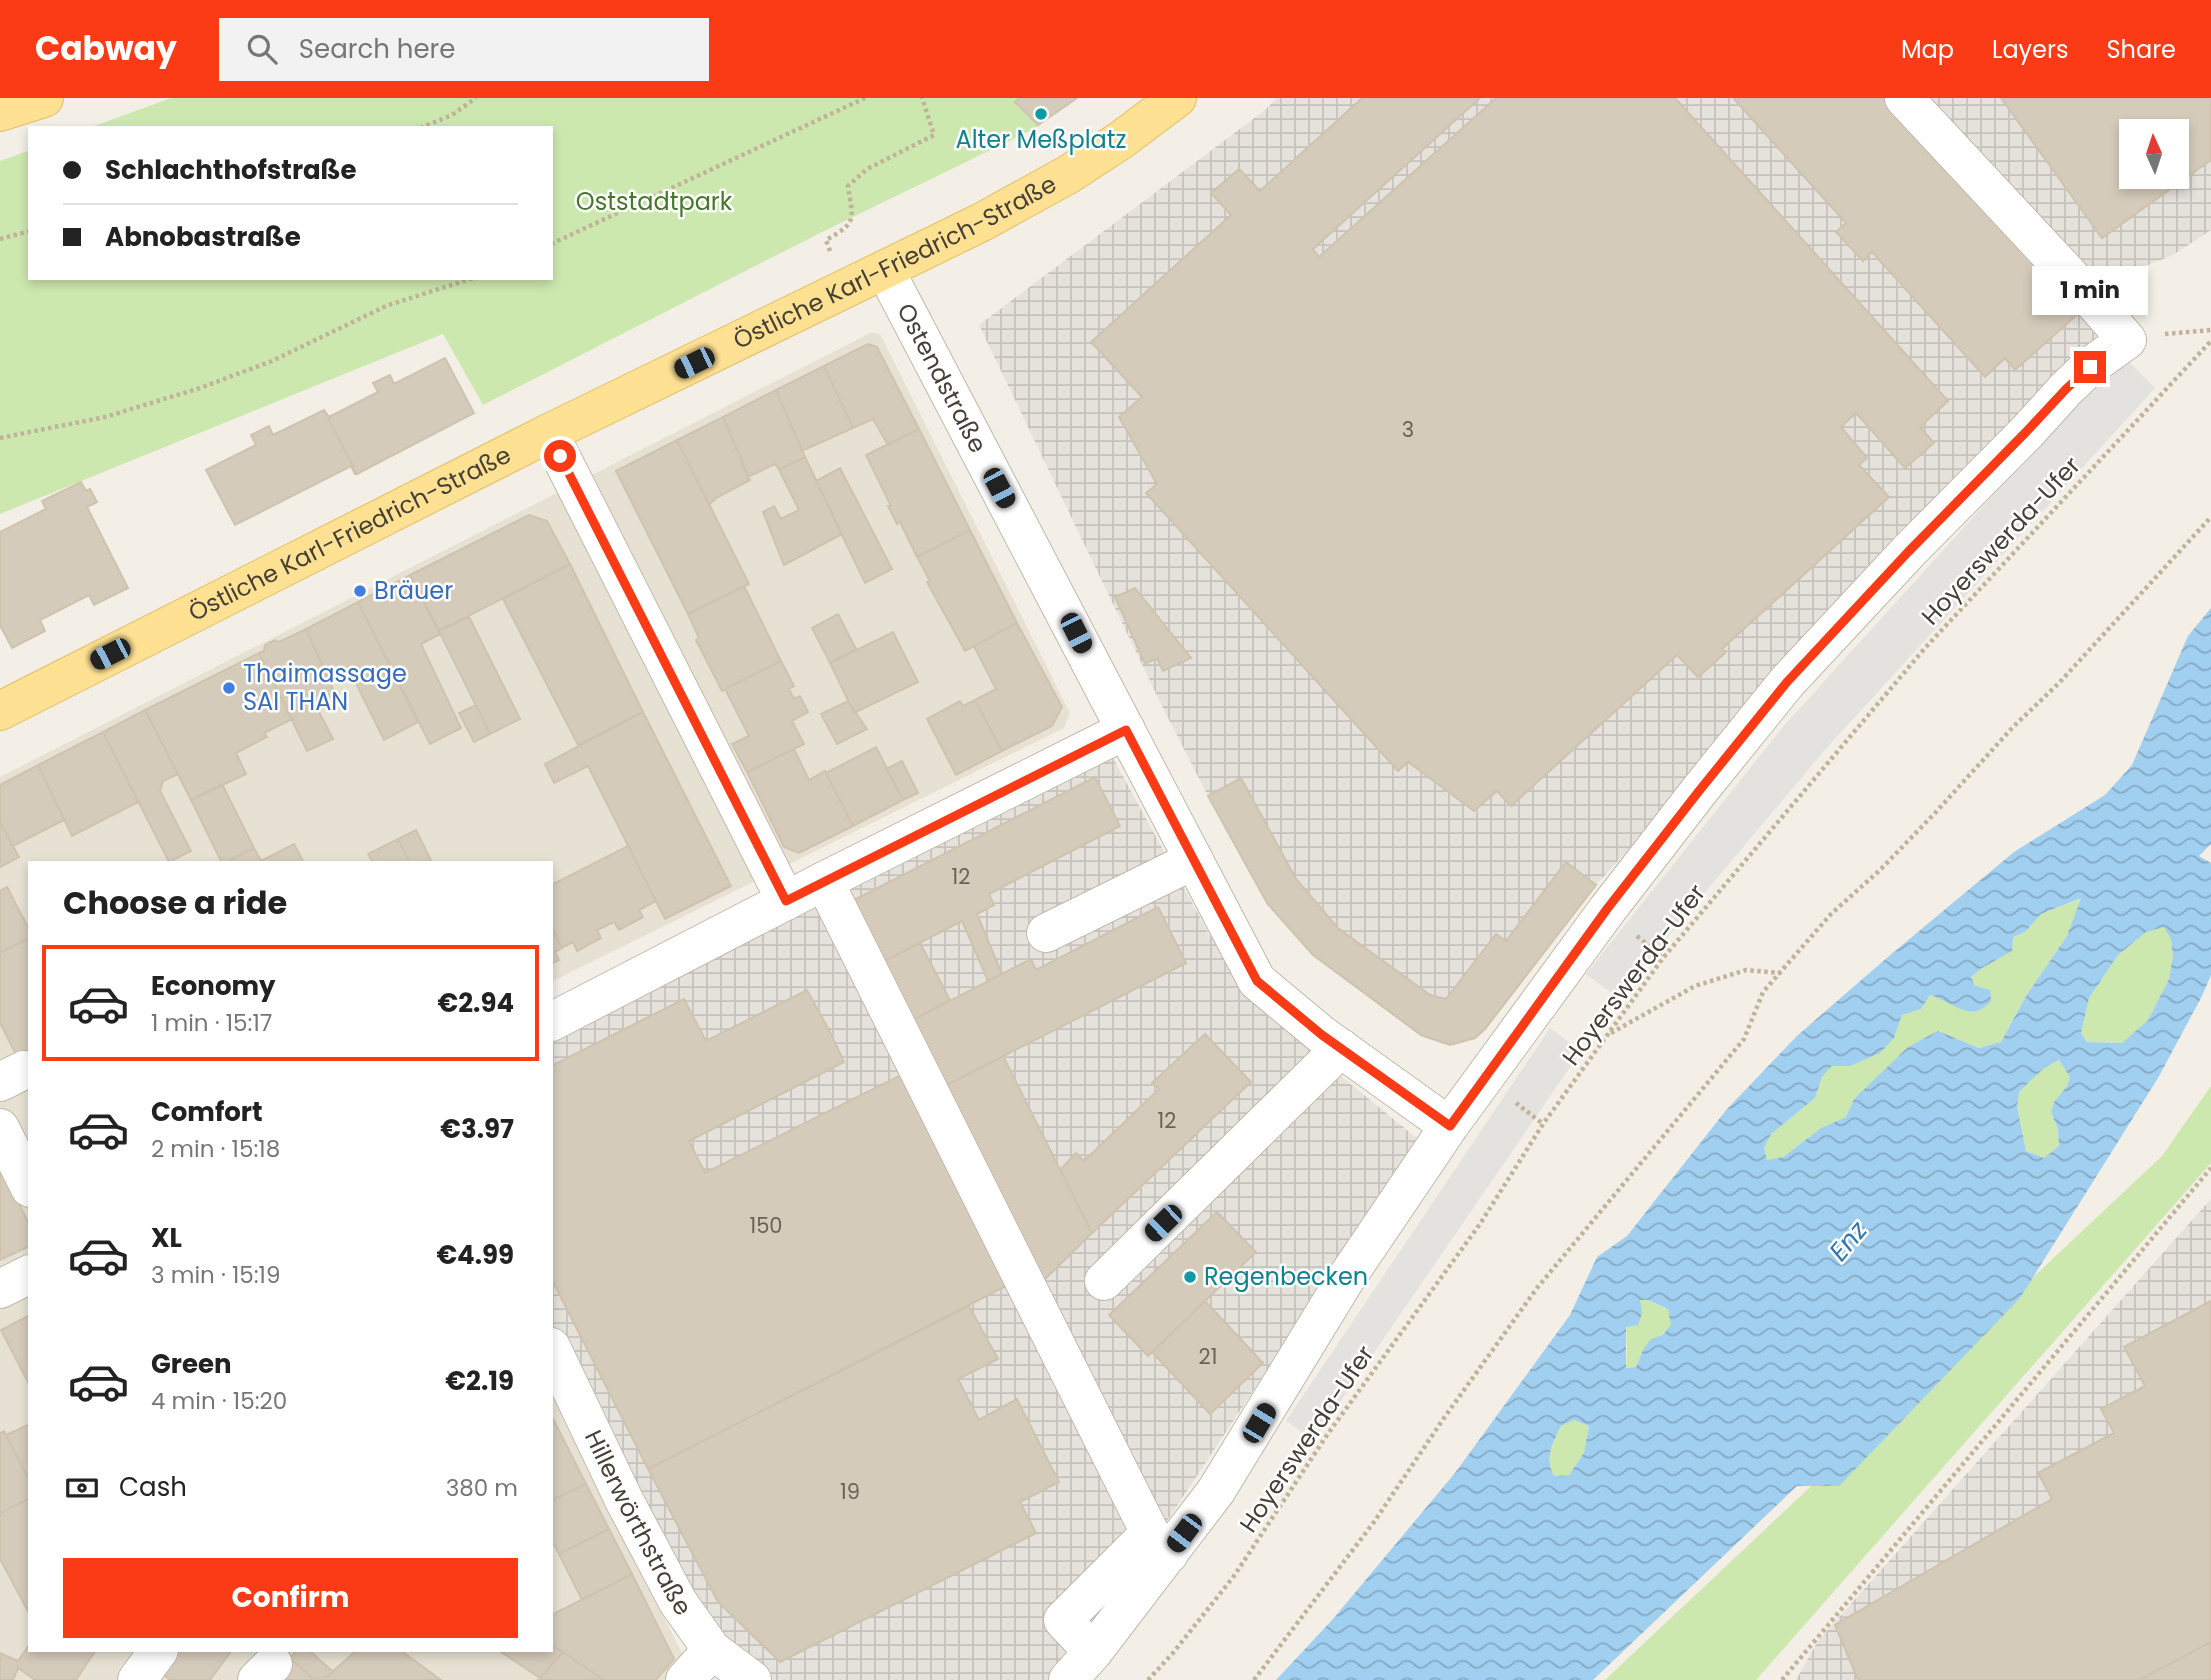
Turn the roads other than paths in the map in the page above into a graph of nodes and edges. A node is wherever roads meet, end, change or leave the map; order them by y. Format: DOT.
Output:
graph roads {
  1 [pos="44,98"];
  2 [pos="1177,98"];
  3 [pos="1905,98"];
  4 [pos="0,113"];
  5 [pos="885,270"];
  6 [pos="549,433"];
  7 [pos="0,711"];
  8 [pos="1126,730"];
  9 [pos="1194,860"];
  10 [pos="824,881"];
  11 [pos="786,901"];
  12 [pos="1046,933"];
  13 [pos="553,1021"];
  14 [pos="1340,1048"];
  15 [pos="1450,1126"];
  16 [pos="0,1128"];
  17 [pos="28,1184"];
  18 [pos="28,1276"];
  19 [pos="1104,1281"];
  20 [pos="0,1289"];
  21 [pos="553,1351"];
  22 [pos="1159,1543"];
  23 [pos="712,1650"];
  24 [pos="158,1652"];
  25 [pos="137,1680"];
  26 [pos="685,1680"];
  27 [pos="752,1680"];
  28 [pos="1068,1680"];
  1 -- 4 [label="main road"];
  2 -- 5 [label="main road, Östliche Karl-Friedrich-Straße"];
  3 -- 15 [label="street"];
  5 -- 6 [label="main road, Östliche Karl-Friedrich-Straße"];
  5 -- 8 [label="street, Ostendstraße"];
  6 -- 7 [label="main road, Östliche Karl-Friedrich-Straße"];
  6 -- 11 [label="street"];
  8 -- 9 [label="street, Ostendstraße"];
  8 -- 10 [label="street"];
  9 -- 12 [label="street"];
  9 -- 14 [label="street, Ostendstraße"];
  10 -- 11 [label="street"];
  10 -- 22 [label="street"];
  11 -- 13 [label="street"];
  14 -- 15 [label="street, Ostendstraße"];
  14 -- 19 [label="street"];
  15 -- 22 [label="street"];
  16 -- 17 [label="street"];
  18 -- 20 [label="street"];
  21 -- 23 [label="street, Hillerwörthstraße"];
  22 -- 28 [label="street"];
  23 -- 26 [label="street"];
  23 -- 27 [label="street, Hillerwörthstraße"];
  24 -- 25 [label="street"];
}
